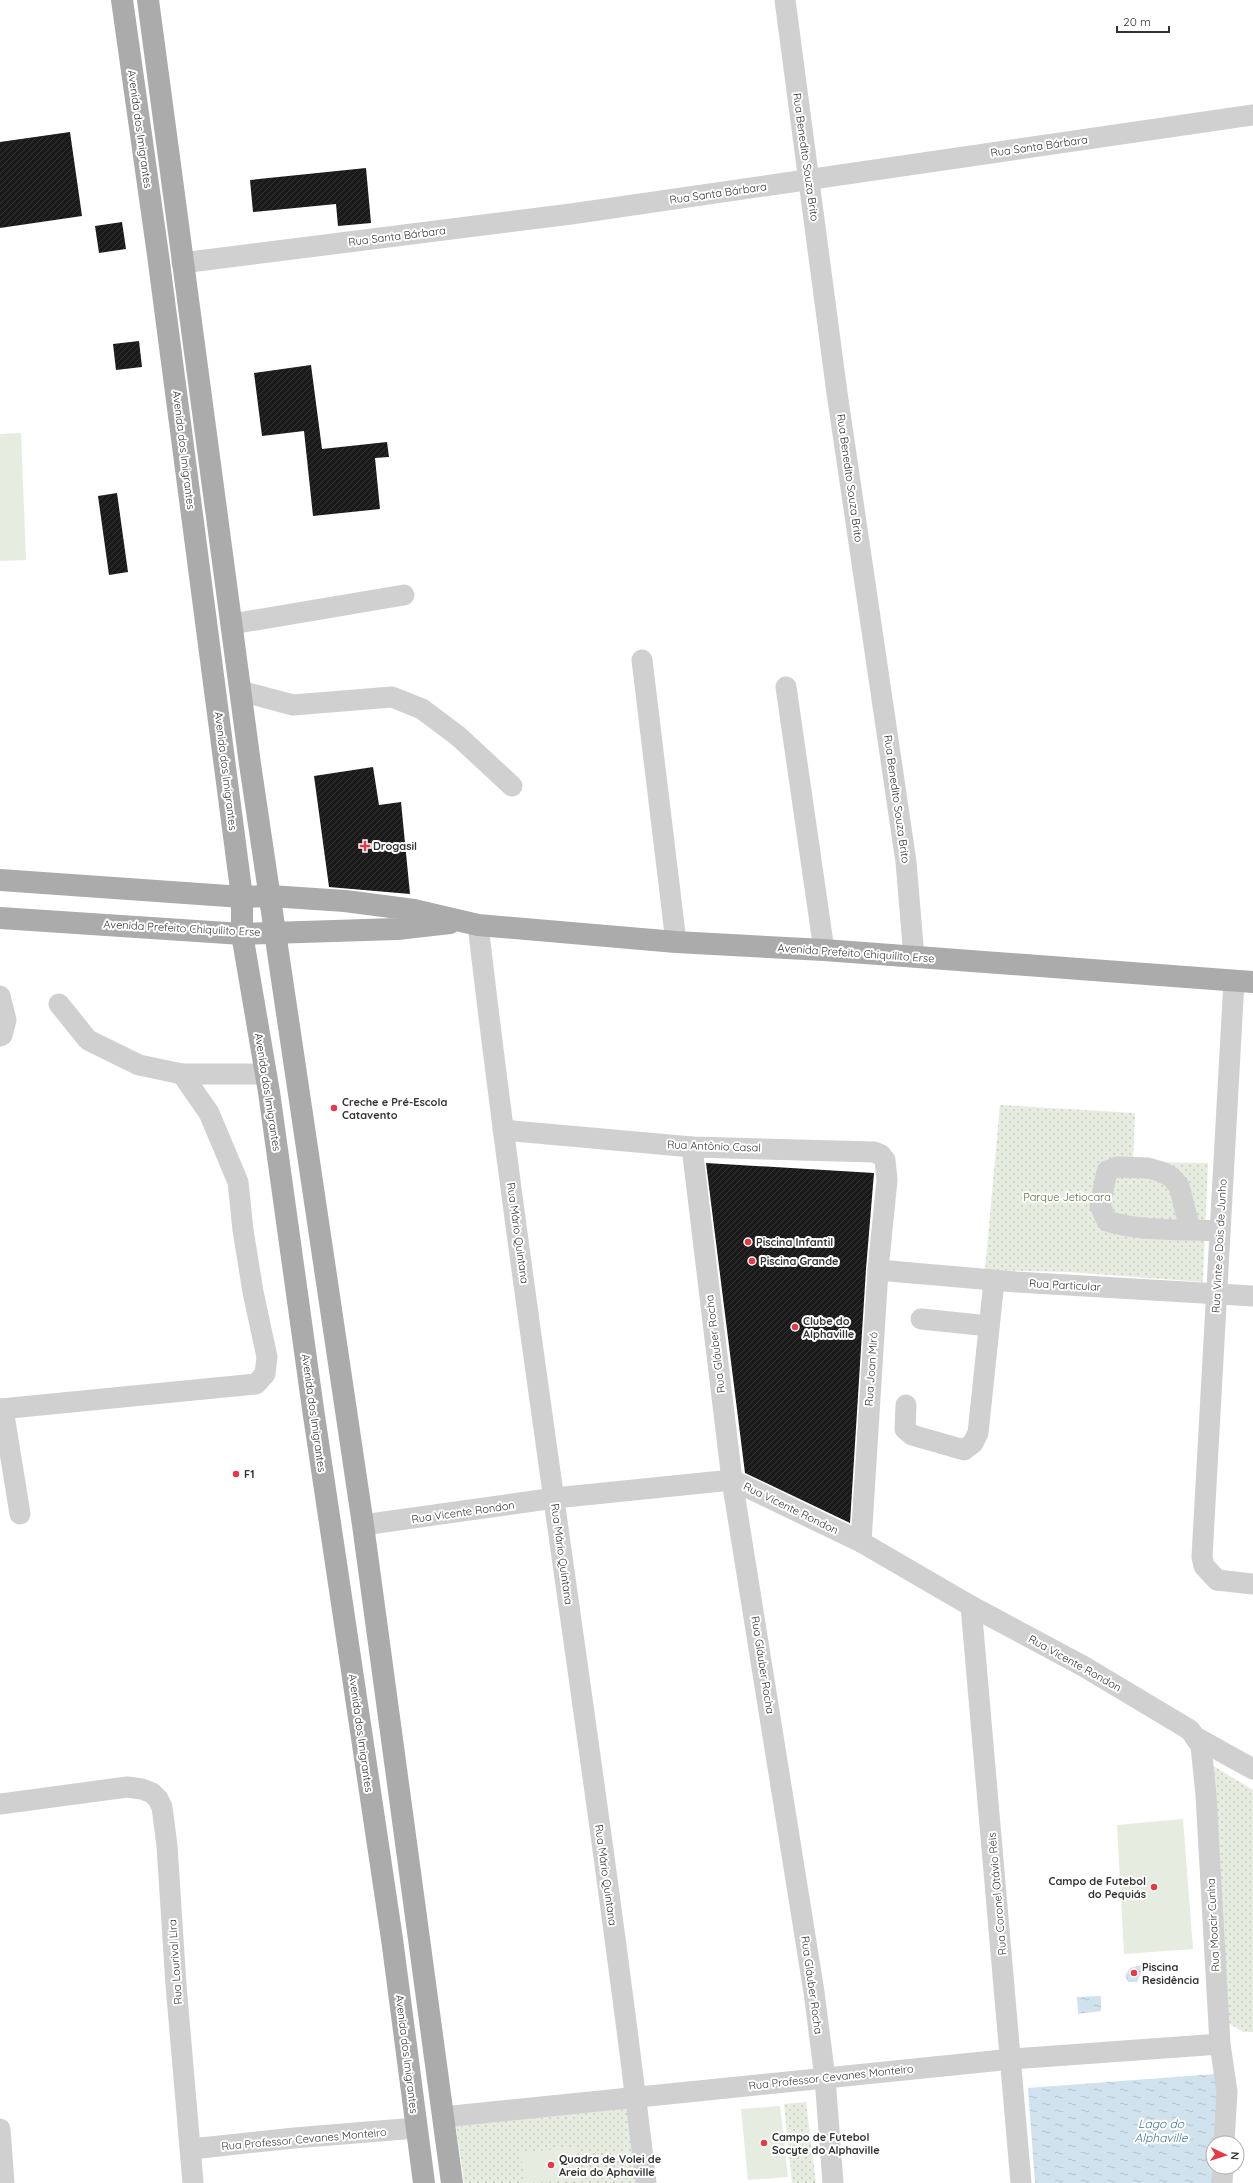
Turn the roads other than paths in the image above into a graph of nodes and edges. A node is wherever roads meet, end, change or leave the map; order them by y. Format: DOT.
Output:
graph roads {
  1 [pos="122,0"];
  2 [pos="148,0"];
  3 [pos="785,0"];
  4 [pos="1253,115"];
  5 [pos="809,180"];
  6 [pos="182,263"];
  7 [pos="404,595"];
  8 [pos="232,624"];
  9 [pos="207,630"];
  10 [pos="642,660"];
  11 [pos="786,687"];
  12 [pos="240,691"];
  13 [pos="512,786"];
  14 [pos="0,880"];
  15 [pos="270,896"];
  16 [pos="242,897"];
  17 [pos="0,918"];
  18 [pos="468,923"];
  19 [pos="276,933"];
  20 [pos="242,934"];
  21 [pos="676,942"];
  22 [pos="824,950"];
  23 [pos="914,957"];
  24 [pos="1243,981"];
  25 [pos="0,999"];
  26 [pos="59,1004"];
  27 [pos="0,1036"];
  28 [pos="182,1074"];
  29 [pos="266,1074"];
  30 [pos="503,1130"];
  31 [pos="692,1147"];
  32 [pos="884,1196"];
  33 [pos="1190,1229"];
  34 [pos="1220,1231"];
  35 [pos="878,1270"];
  36 [pos="994,1281"];
  37 [pos="1217,1294"];
  38 [pos="1253,1296"];
  39 [pos="921,1319"];
  40 [pos="989,1326"];
  41 [pos="345,1405"];
  42 [pos="906,1405"];
  43 [pos="2,1409"];
  44 [pos="313,1410"];
  45 [pos="732,1480"];
  46 [pos="555,1498"];
  47 [pos="20,1514"];
  48 [pos="363,1525"];
  49 [pos="861,1542"];
  50 [pos="1253,1584"];
  51 [pos="972,1606"];
  52 [pos="1197,1738"];
  53 [pos="1253,1769"];
  54 [pos="0,1804"];
  55 [pos="1220,2044"];
  56 [pos="1012,2059"];
  57 [pos="826,2078"];
  58 [pos="635,2096"];
  59 [pos="443,2118"];
  60 [pos="416,2128"];
  61 [pos="0,2129"];
  62 [pos="1224,2135"];
  63 [pos="191,2149"];
  64 [pos="4,2183"];
  65 [pos="193,2183"];
  66 [pos="424,2183"];
  67 [pos="452,2183"];
  68 [pos="646,2183"];
  69 [pos="833,2183"];
  70 [pos="1021,2183"];
  1 -- 9 [label="main road, Avenida dos Imigrantes"];
  2 -- 6 [label="main road, Avenida dos Imigrantes"];
  3 -- 5 [label="street, Rua Benedito Souza Brito"];
  4 -- 5 [label="street, Rua Santa Bárbara"];
  5 -- 6 [label="street, Rua Santa Bárbara"];
  5 -- 23 [label="street, Rua Benedito Souza Brito"];
  6 -- 8 [label="main road, Avenida dos Imigrantes"];
  7 -- 8 [label="street"];
  8 -- 9 [label="main road"];
  8 -- 12 [label="main road, Avenida dos Imigrantes"];
  9 -- 16 [label="main road, Avenida dos Imigrantes"];
  10 -- 21 [label="street"];
  11 -- 22 [label="street"];
  12 -- 13 [label="street"];
  12 -- 15 [label="main road, Avenida dos Imigrantes"];
  14 -- 16 [label="main road"];
  15 -- 16 [label="main road, Avenida Prefeito Chiquilito Erse"];
  15 -- 18 [label="main road, Avenida Prefeito Chiquilito Erse"];
  15 -- 19 [label="main road, Avenida dos Imigrantes"];
  16 -- 20 [label="main road, Avenida dos Imigrantes"];
  17 -- 20 [label="main road, Avenida Prefeito Chiquilito Erse"];
  18 -- 19 [label="main road, Avenida Prefeito Chiquilito Erse"];
  18 -- 21 [label="main road, Avenida Prefeito Chiquilito Erse"];
  18 -- 30 [label="street, Rua Mário Quintana"];
  19 -- 20 [label="main road, Avenida Prefeito Chiquilito Erse"];
  19 -- 41 [label="main road, Avenida dos Imigrantes"];
  20 -- 29 [label="main road, Avenida dos Imigrantes"];
  21 -- 22 [label="main road, Avenida Prefeito Chiquilito Erse"];
  22 -- 23 [label="main road, Avenida Prefeito Chiquilito Erse"];
  23 -- 24 [label="main road, Avenida Prefeito Chiquilito Erse"];
  24 -- 34 [label="street, Rua Vinte e Dois de Junho"];
  25 -- 27 [label="street"];
  26 -- 28 [label="street"];
  28 -- 29 [label="street"];
  28 -- 43 [label="street"];
  29 -- 44 [label="main road, Avenida dos Imigrantes"];
  30 -- 31 [label="street, Rua Antônio Casal"];
  30 -- 46 [label="street, Rua Mário Quintana"];
  31 -- 32 [label="street, Rua Antônio Casal"];
  31 -- 45 [label="street, Rua Gláuber Rocha"];
  32 -- 35 [label="street, Rua Joan Miró"];
  33 -- 34 [label="street"];
  34 -- 37 [label="street, Rua Vinte e Dois de Junho"];
  35 -- 36 [label="street, Rua Particular"];
  35 -- 49 [label="street, Rua Joan Miró"];
  36 -- 37 [label="street, Rua Particular"];
  36 -- 40 [label="street"];
  37 -- 38 [label="street, Rua Particular"];
  37 -- 50 [label="street, Rua Vinte e Dois de Junho"];
  39 -- 40 [label="street"];
  40 -- 42 [label="street"];
  41 -- 44 [label="main road"];
  41 -- 48 [label="main road, Avenida dos Imigrantes"];
  43 -- 47 [label="street"];
  44 -- 60 [label="main road, Avenida dos Imigrantes"];
  45 -- 46 [label="street, Rua Vicente Rondon"];
  45 -- 49 [label="street, Rua Vicente Rondon"];
  45 -- 57 [label="street, Rua Gláuber Rocha"];
  46 -- 48 [label="street, Rua Vicente Rondon"];
  46 -- 58 [label="street, Rua Mário Quintana"];
  48 -- 59 [label="main road, Avenida dos Imigrantes"];
  49 -- 51 [label="street, Rua Vicente Rondon"];
  51 -- 52 [label="street, Rua Vicente Rondon"];
  51 -- 56 [label="street, Rua Coronel Otávio Réis"];
  52 -- 53 [label="street"];
  52 -- 55 [label="street, Rua Moacir Cunha"];
  54 -- 63 [label="street, Rua Lourival Lira"];
  55 -- 56 [label="street, Rua Professor Cevanes Monteiro"];
  55 -- 62 [label="street, Rua Moacir Cunha"];
  56 -- 57 [label="street, Rua Professor Cevanes Monteiro"];
  56 -- 70 [label="street, Rua Coronel Otávio Réis"];
  57 -- 58 [label="street, Rua Professor Cevanes Monteiro"];
  57 -- 69 [label="street, Rua Gláuber Rocha"];
  58 -- 59 [label="street, Rua Professor Cevanes Monteiro"];
  58 -- 68 [label="street, Rua Mário Quintana"];
  59 -- 67 [label="main road, Avenida dos Imigrantes"];
  60 -- 63 [label="street, Rua Professor Cevanes Monteiro"];
  60 -- 66 [label="main road, Avenida dos Imigrantes"];
  61 -- 64 [label="street"];
  63 -- 65 [label="street, Rua Lourival Lira"];
}
